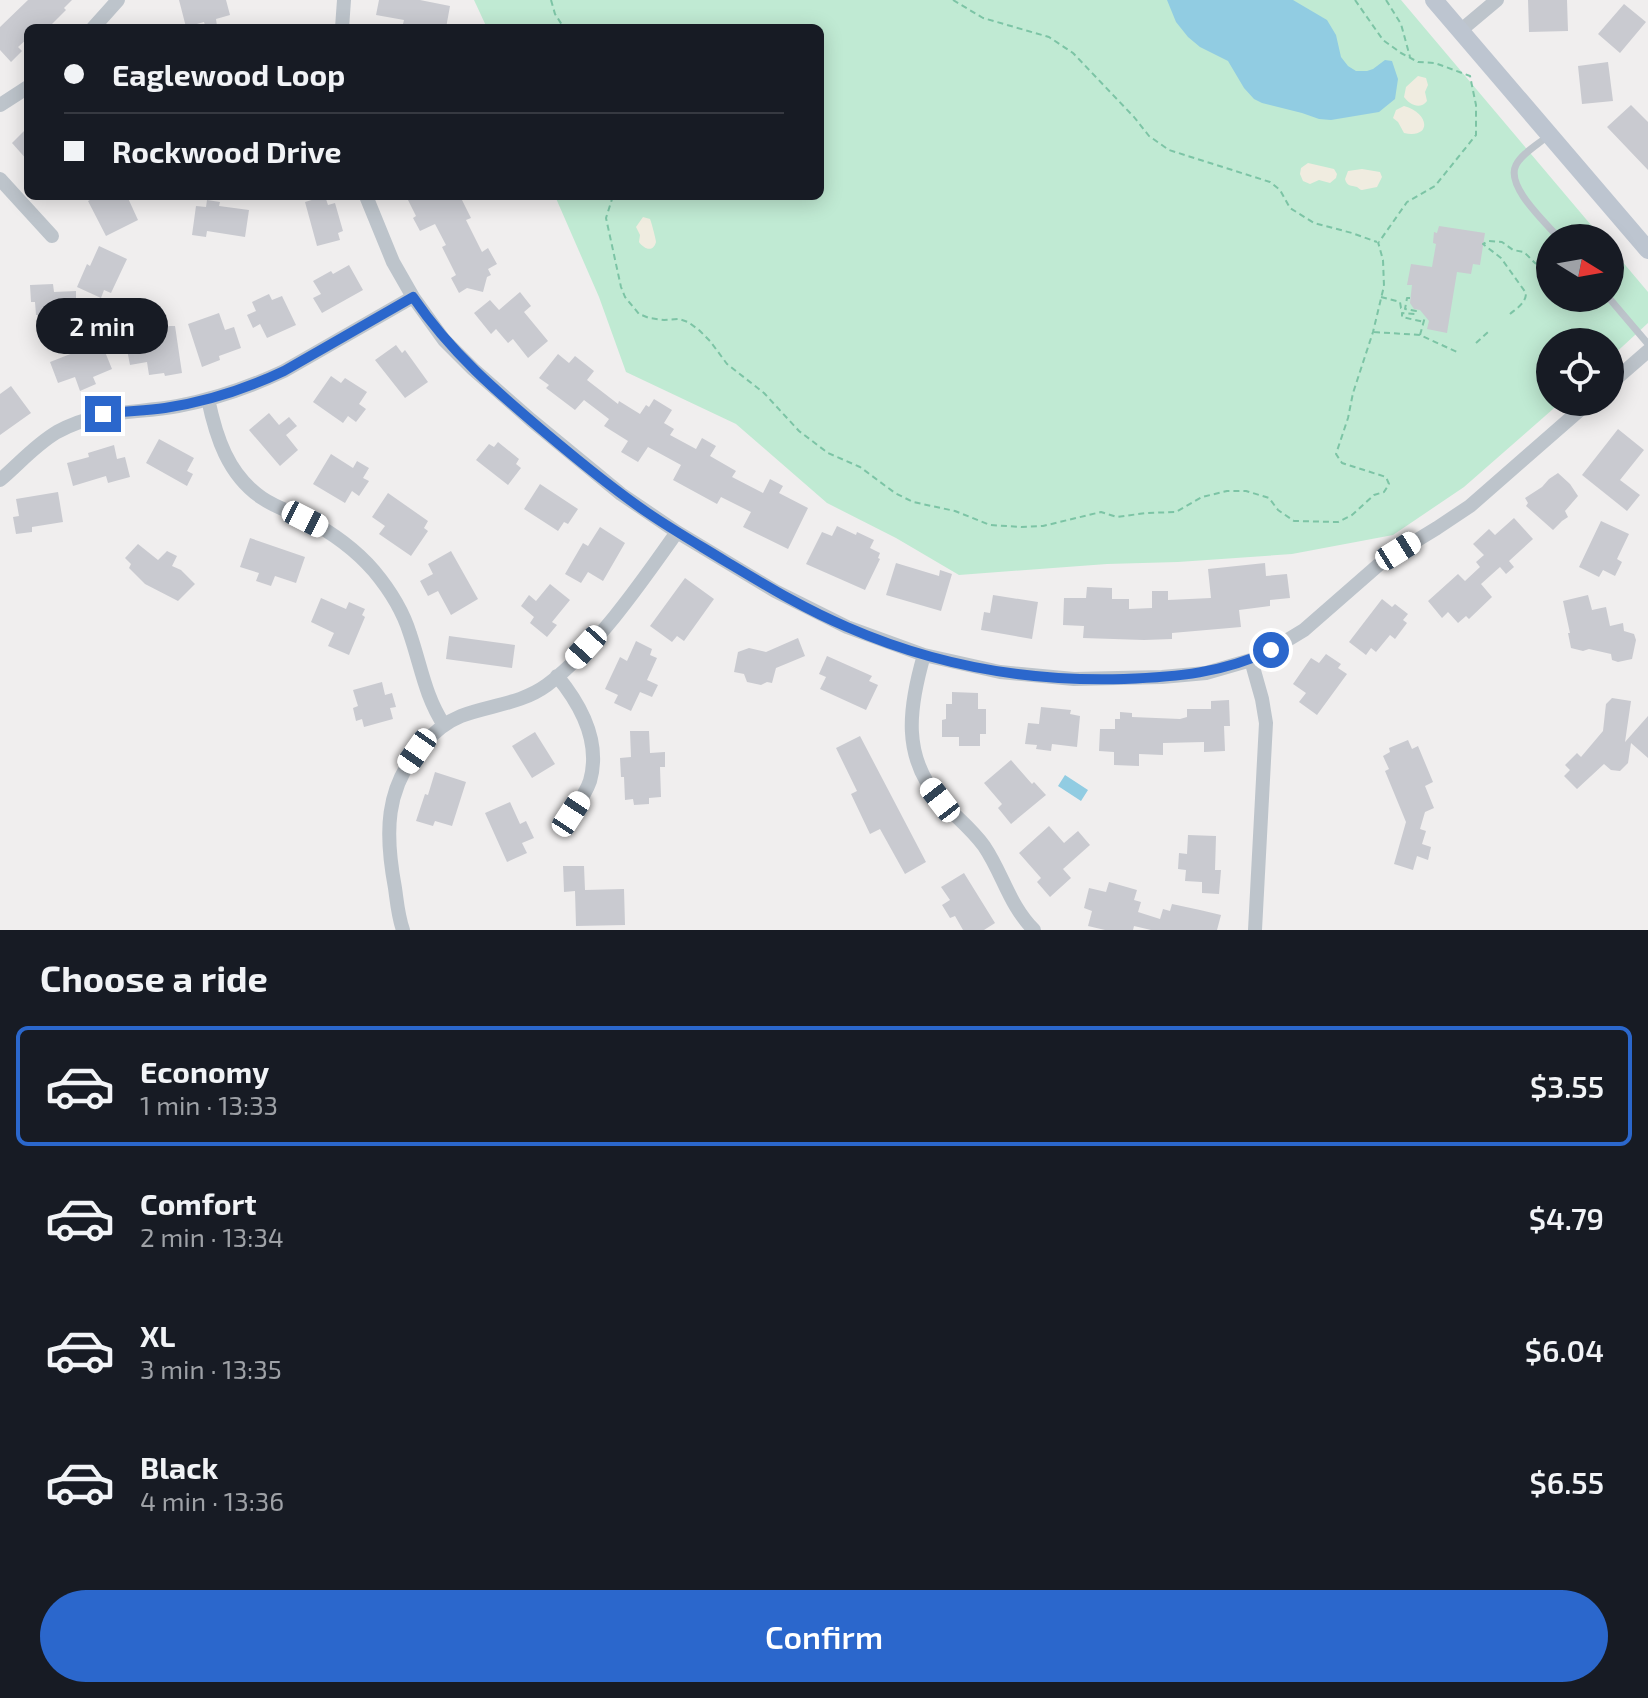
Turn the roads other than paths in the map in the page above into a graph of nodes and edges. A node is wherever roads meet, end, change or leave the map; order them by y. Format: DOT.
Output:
graph roads {
  1 [pos="118,0"];
  2 [pos="344,0"];
  3 [pos="1434,0"];
  4 [pos="1497,0"];
  5 [pos="97,24"];
  6 [pos="342,24"];
  7 [pos="1460,31"];
  8 [pos="24,90"];
  9 [pos="0,105"];
  10 [pos="1549,135"];
  11 [pos="0,179"];
  12 [pos="368,200"];
  13 [pos="1547,224"];
  14 [pos="52,236"];
  15 [pos="1648,250"];
  16 [pos="413,297"];
  17 [pos="1621,312"];
  18 [pos="1648,344"];
  19 [pos="1648,351"];
  20 [pos="1624,372"];
  21 [pos="208,399"];
  22 [pos="1573,416"];
  23 [pos="0,480"];
  24 [pos="677,532"];
  25 [pos="924,655"];
  26 [pos="1251,660"];
  27 [pos="557,676"];
  28 [pos="444,725"];
  29 [pos="571,814"];
  30 [pos="403,930"];
  31 [pos="1034,930"];
  32 [pos="1255,930"];
  1 -- 5 [label="street"];
  2 -- 6 [label="street"];
  3 -- 7 [label="main road"];
  4 -- 7 [label="street"];
  7 -- 10 [label="main road"];
  8 -- 9 [label="street"];
  10 -- 13 [label="lane"];
  10 -- 15 [label="main road"];
  11 -- 14 [label="street"];
  12 -- 16 [label="street"];
  16 -- 21 [label="street"];
  16 -- 24 [label="street"];
  17 -- 18 [label="lane"];
  19 -- 20 [label="street"];
  21 -- 23 [label="street"];
  21 -- 28 [label="street"];
  22 -- 26 [label="street"];
  24 -- 25 [label="street"];
  24 -- 27 [label="street"];
  25 -- 26 [label="street"];
  25 -- 31 [label="street"];
  26 -- 32 [label="street"];
  27 -- 28 [label="street"];
  27 -- 29 [label="street"];
  28 -- 30 [label="street"];
}
